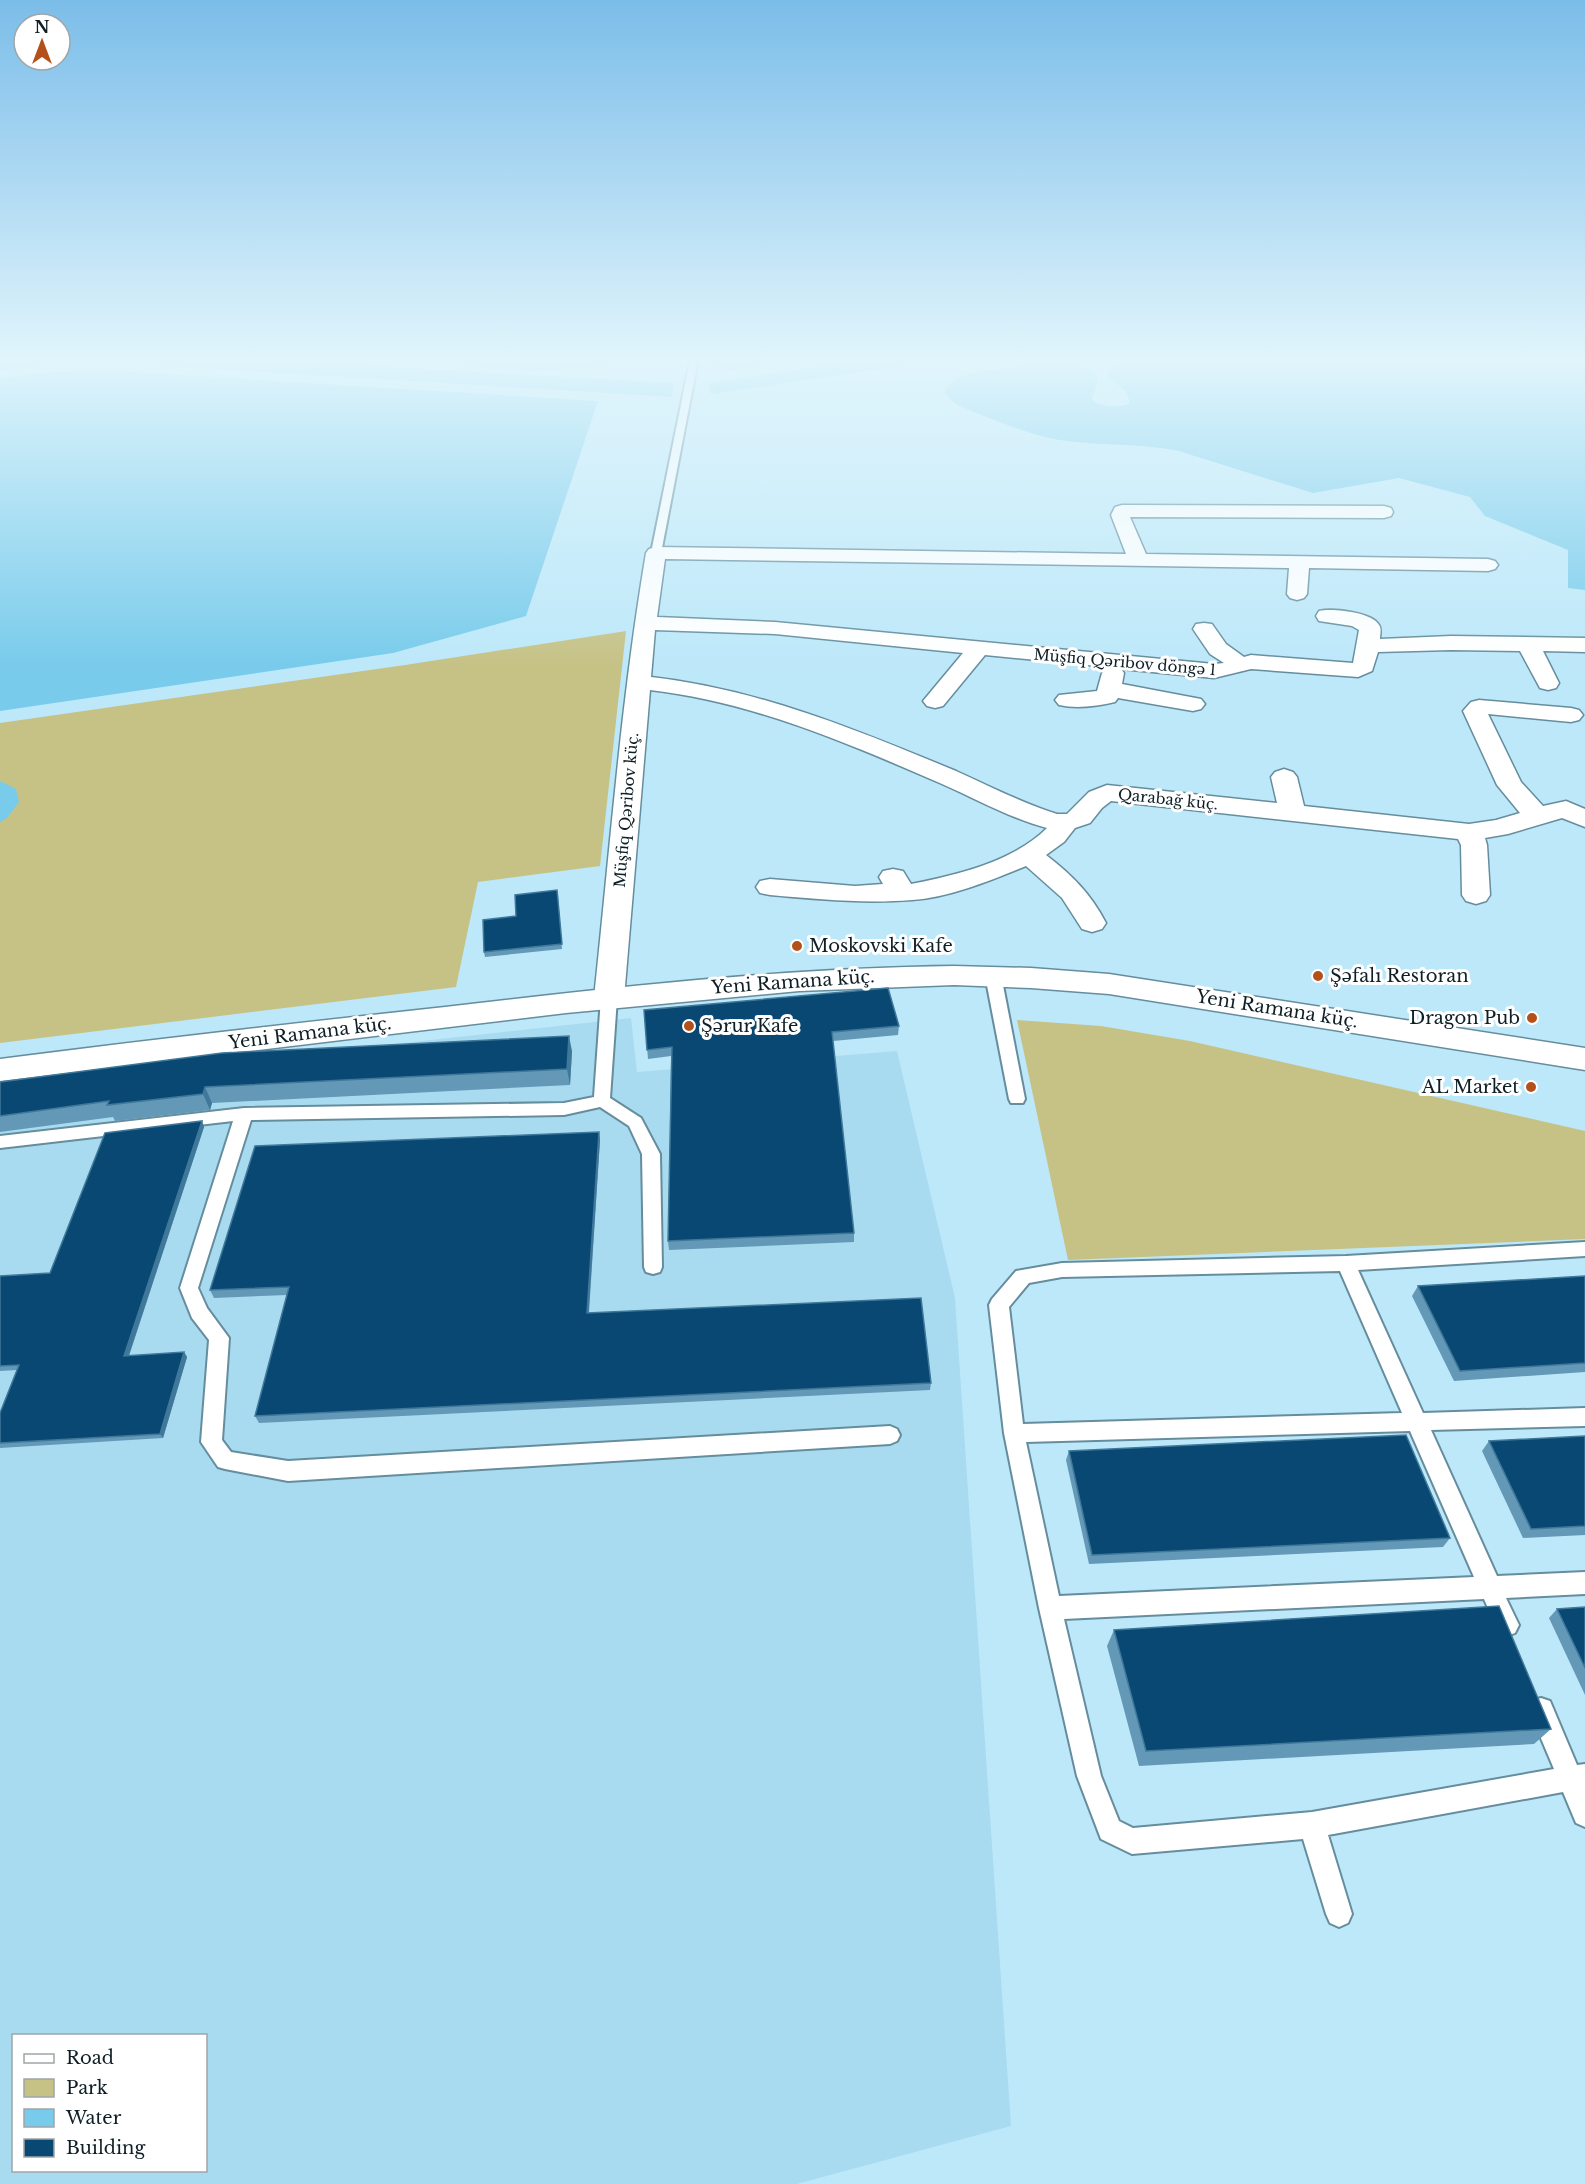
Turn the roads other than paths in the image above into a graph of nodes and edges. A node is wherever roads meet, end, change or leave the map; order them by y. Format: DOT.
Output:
graph roads {
  1 [pos="675,462"];
  2 [pos="1384,512"];
  3 [pos="657,554"];
  4 [pos="1138,560"];
  5 [pos="1300,562"];
  6 [pos="1488,565"];
  7 [pos="1297,594"];
  8 [pos="1327,616"];
  9 [pos="645,623"];
  10 [pos="1204,628"];
  11 [pos="1528,644"];
  12 [pos="1585,645"];
  13 [pos="1368,646"];
  14 [pos="978,649"];
  15 [pos="1116,662"];
  16 [pos="1240,664"];
  17 [pos="639,682"];
  18 [pos="1548,683"];
  19 [pos="1109,689"];
  20 [pos="1067,699"];
  21 [pos="935,701"];
  22 [pos="1193,704"];
  23 [pos="1571,715"];
  24 [pos="907,760"];
  25 [pos="1284,777"];
  26 [pos="885,780"];
  27 [pos="1292,812"];
  28 [pos="1579,812"];
  29 [pos="1537,816"];
  30 [pos="1066,823"];
  31 [pos="1469,832"];
  32 [pos="1028,854"];
  33 [pos="770,887"];
  34 [pos="1476,895"];
  35 [pos="1092,923"];
  36 [pos="993,975"];
  37 [pos="609,998"];
  38 [pos="1585,1059"];
  39 [pos="0,1070"];
  40 [pos="1017,1099"];
  41 [pos="602,1101"];
  42 [pos="244,1114"];
  43 [pos="0,1142"];
  44 [pos="1585,1249"];
  45 [pos="1346,1263"];
  46 [pos="652,1267"];
  47 [pos="1585,1417"];
  48 [pos="1417,1422"];
  49 [pos="1014,1433"];
  50 [pos="890,1435"];
  51 [pos="1585,1583"];
  52 [pos="1492,1587"];
  53 [pos="1050,1608"];
  54 [pos="1513,1640"];
  55 [pos="1534,1693"];
  56 [pos="1576,1777"];
  57 [pos="1585,1814"];
  58 [pos="1312,1825"];
  59 [pos="1339,1914"];
  1 -- 3 [label="lane"];
  2 -- 4 [label="street"];
  3 -- 4 [label="street"];
  3 -- 9 [label="street, Müşfiq Qəribov küç."];
  4 -- 5 [label="street"];
  5 -- 6 [label="street"];
  5 -- 7 [label="street"];
  8 -- 13 [label="street"];
  9 -- 14 [label="street, Müşfiq Qəribov döngə 1"];
  9 -- 17 [label="street, Müşfiq Qəribov küç."];
  10 -- 16 [label="street"];
  11 -- 12 [label="street"];
  11 -- 13 [label="street"];
  11 -- 18 [label="street"];
  13 -- 16 [label="street, Müşfiq Qəribov döngə 1"];
  14 -- 15 [label="street, Müşfiq Qəribov döngə 1"];
  14 -- 21 [label="street"];
  15 -- 16 [label="street, Müşfiq Qəribov döngə 1"];
  15 -- 19 [label="street"];
  17 -- 24 [label="street"];
  17 -- 37 [label="street, Müşfiq Qəribov küç."];
  19 -- 20 [label="street"];
  19 -- 22 [label="street"];
  23 -- 29 [label="street"];
  24 -- 26 [label="street"];
  24 -- 30 [label="street"];
  25 -- 27 [label="street"];
  27 -- 30 [label="street, Qarabağ küç."];
  27 -- 31 [label="street, Qarabağ küç."];
  28 -- 29 [label="street, Qarabağ küç."];
  29 -- 31 [label="street, Qarabağ küç."];
  30 -- 32 [label="street, Qarabağ küç."];
  31 -- 34 [label="street"];
  32 -- 33 [label="street, Qarabağ küç."];
  32 -- 35 [label="street"];
  36 -- 37 [label="street, Yeni Ramana küç."];
  36 -- 38 [label="street, Yeni Ramana küç."];
  36 -- 40 [label="lane"];
  37 -- 39 [label="street, Yeni Ramana küç."];
  37 -- 41 [label="lane"];
  41 -- 42 [label="lane"];
  41 -- 46 [label="lane"];
  42 -- 43 [label="lane"];
  42 -- 50 [label="lane"];
  44 -- 45 [label="lane"];
  45 -- 48 [label="lane"];
  45 -- 49 [label="lane"];
  47 -- 48 [label="lane"];
  48 -- 49 [label="lane"];
  48 -- 52 [label="lane"];
  49 -- 53 [label="lane"];
  51 -- 52 [label="lane"];
  52 -- 53 [label="lane"];
  52 -- 54 [label="lane"];
  53 -- 58 [label="lane"];
  55 -- 56 [label="lane"];
  56 -- 57 [label="lane"];
  56 -- 58 [label="lane"];
  58 -- 59 [label="lane"];
}
